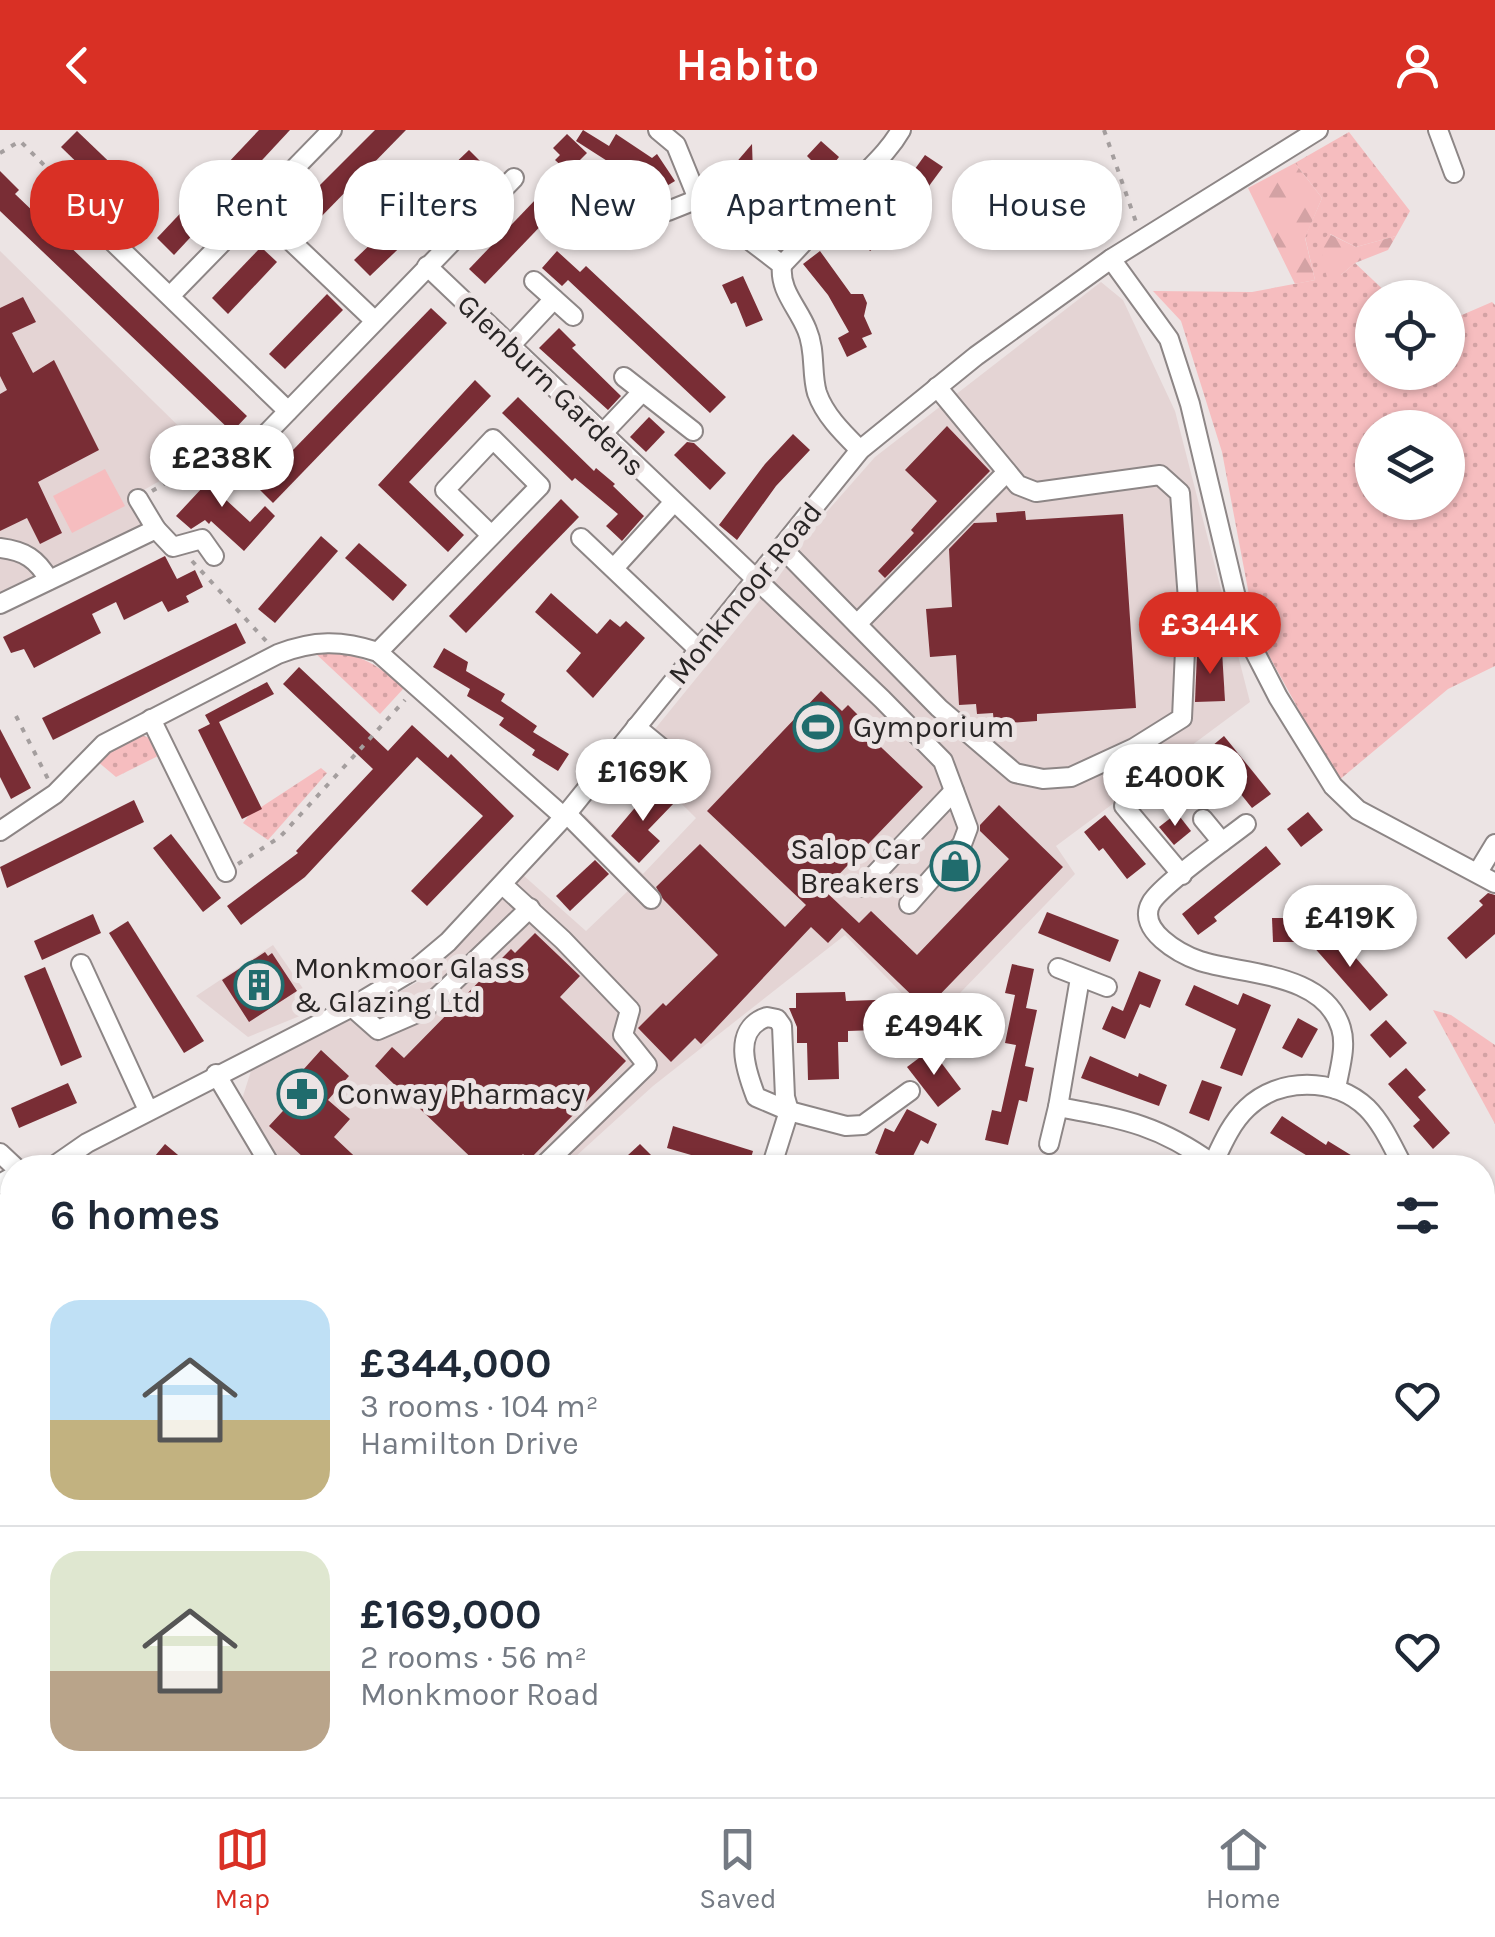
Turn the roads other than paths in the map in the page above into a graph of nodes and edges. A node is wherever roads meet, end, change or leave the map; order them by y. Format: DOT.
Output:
graph roads {
  1 [pos="332,130"];
  2 [pos="658,130"];
  3 [pos="901,130"];
  4 [pos="1318,130"];
  5 [pos="1438,130"];
  6 [pos="302,160"];
  7 [pos="1454,173"];
  8 [pos="691,182"];
  9 [pos="122,250"];
  10 [pos="214,250"];
  11 [pos="301,250"];
  12 [pos="444,250"];
  13 [pos="762,250"];
  14 [pos="1111,259"];
  15 [pos="782,265"];
  16 [pos="428,266"];
  17 [pos="534,282"];
  18 [pos="170,296"];
  19 [pos="554,299"];
  20 [pos="573,316"];
  21 [pos="375,321"];
  22 [pos="510,346"];
  23 [pos="624,377"];
  24 [pos="938,387"];
  25 [pos="642,392"];
  26 [pos="288,410"];
  27 [pos="693,431"];
  28 [pos="602,434"];
  29 [pos="860,450"];
  30 [pos="244,466"];
  31 [pos="1008,472"];
  32 [pos="138,499"];
  33 [pos="673,503"];
  34 [pos="156,529"];
  35 [pos="491,535"];
  36 [pos="581,538"];
  37 [pos="0,548"];
  38 [pos="782,548"];
  39 [pos="214,556"];
  40 [pos="614,568"];
  41 [pos="48,580"];
  42 [pos="754,580"];
  43 [pos="0,604"];
  44 [pos="1189,613"];
  45 [pos="857,624"];
  46 [pos="698,649"];
  47 [pos="1185,650"];
  48 [pos="378,652"];
  49 [pos="151,719"];
  50 [pos="636,727"];
  51 [pos="664,750"];
  52 [pos="954,791"];
  53 [pos="1124,806"];
  54 [pos="565,815"];
  55 [pos="1204,818"];
  56 [pos="1246,824"];
  57 [pos="0,831"];
  58 [pos="1222,842"];
  59 [pos="1495,844"];
  60 [pos="226,872"];
  61 [pos="1478,872"];
  62 [pos="1182,876"];
  63 [pos="1495,884"];
  64 [pos="502,885"];
  65 [pos="862,888"];
  66 [pos="651,899"];
  67 [pos="909,904"];
  68 [pos="530,908"];
  69 [pos="81,964"];
  70 [pos="1058,968"];
  71 [pos="1080,978"];
  72 [pos="1107,987"];
  73 [pos="352,1007"];
  74 [pos="216,1074"];
  75 [pos="1336,1089"];
  76 [pos="910,1091"];
  77 [pos="1058,1108"];
  78 [pos="148,1110"];
  79 [pos="789,1111"];
  80 [pos="87,1143"];
  81 [pos="1049,1144"];
  82 [pos="70,1155"];
  83 [pos="83,1155"];
  84 [pos="264,1155"];
  85 [pos="555,1155"];
  86 [pos="774,1155"];
  87 [pos="1198,1155"];
  88 [pos="1218,1155"];
  89 [pos="1396,1155"];
  1 -- 6 [label="street"];
  2 -- 8 [label="street"];
  3 -- 15 [label="street"];
  4 -- 14 [label="street, Monkmoor Road"];
  5 -- 7 [label="street"];
  9 -- 18 [label="street"];
  10 -- 18 [label="street"];
  11 -- 21 [label="street"];
  12 -- 16 [label="street"];
  13 -- 15 [label="street"];
  14 -- 24 [label="street, Monkmoor Road"];
  14 -- 61 [label="street"];
  15 -- 29 [label="street"];
  16 -- 21 [label="street"];
  16 -- 22 [label="street, Glenburn Gardens"];
  17 -- 19 [label="street"];
  18 -- 26 [label="street"];
  19 -- 20 [label="street"];
  19 -- 22 [label="street"];
  21 -- 26 [label="street"];
  22 -- 28 [label="street, Glenburn Gardens"];
  23 -- 25 [label="street"];
  24 -- 29 [label="street, Monkmoor Road"];
  24 -- 31 [label="street"];
  25 -- 27 [label="street"];
  25 -- 28 [label="street"];
  26 -- 30 [label="street"];
  28 -- 33 [label="street, Glenburn Gardens"];
  29 -- 38 [label="street, Monkmoor Road"];
  31 -- 44 [label="street"];
  31 -- 45 [label="street"];
  32 -- 34 [label="street"];
  33 -- 40 [label="street"];
  33 -- 42 [label="street, Glenburn Gardens"];
  34 -- 39 [label="street"];
  34 -- 41 [label="street"];
  35 -- 35 [label="street"];
  35 -- 48 [label="street"];
  36 -- 40 [label="street"];
  37 -- 41 [label="street"];
  38 -- 42 [label="street, Monkmoor Road"];
  38 -- 45 [label="street"];
  40 -- 46 [label="street"];
  41 -- 43 [label="street"];
  42 -- 46 [label="street, Monkmoor Road"];
  42 -- 52 [label="street, Glenburn Gardens"];
  45 -- 47 [label="street"];
  46 -- 50 [label="street, Monkmoor Road"];
  48 -- 49 [label="street"];
  48 -- 54 [label="street"];
  49 -- 57 [label="street"];
  49 -- 60 [label="street"];
  50 -- 51 [label="street"];
  50 -- 54 [label="street, Monkmoor Road"];
  52 -- 65 [label="street"];
  52 -- 67 [label="street, Glenburn Gardens"];
  53 -- 62 [label="street"];
  54 -- 64 [label="street, Monkmoor Road"];
  54 -- 66 [label="street"];
  55 -- 58 [label="street"];
  56 -- 58 [label="street"];
  58 -- 62 [label="street"];
  59 -- 61 [label="street"];
  61 -- 63 [label="street"];
  62 -- 75 [label="street"];
  64 -- 68 [label="street"];
  64 -- 73 [label="street, Monkmoor Road"];
  68 -- 73 [label="street"];
  68 -- 85 [label="street"];
  69 -- 78 [label="street"];
  70 -- 71 [label="street"];
  71 -- 72 [label="street"];
  71 -- 77 [label="street"];
  73 -- 74 [label="street, Monkmoor Road"];
  74 -- 78 [label="street, Monkmoor Road"];
  74 -- 84 [label="street"];
  75 -- 88 [label="street"];
  75 -- 89 [label="street"];
  76 -- 79 [label="street"];
  77 -- 81 [label="street"];
  77 -- 87 [label="street"];
  78 -- 80 [label="street, Monkmoor Road"];
  79 -- 79 [label="street"];
  79 -- 86 [label="street"];
  80 -- 82 [label="street, Monkmoor Road"];
  80 -- 83 [label="street"];
}
